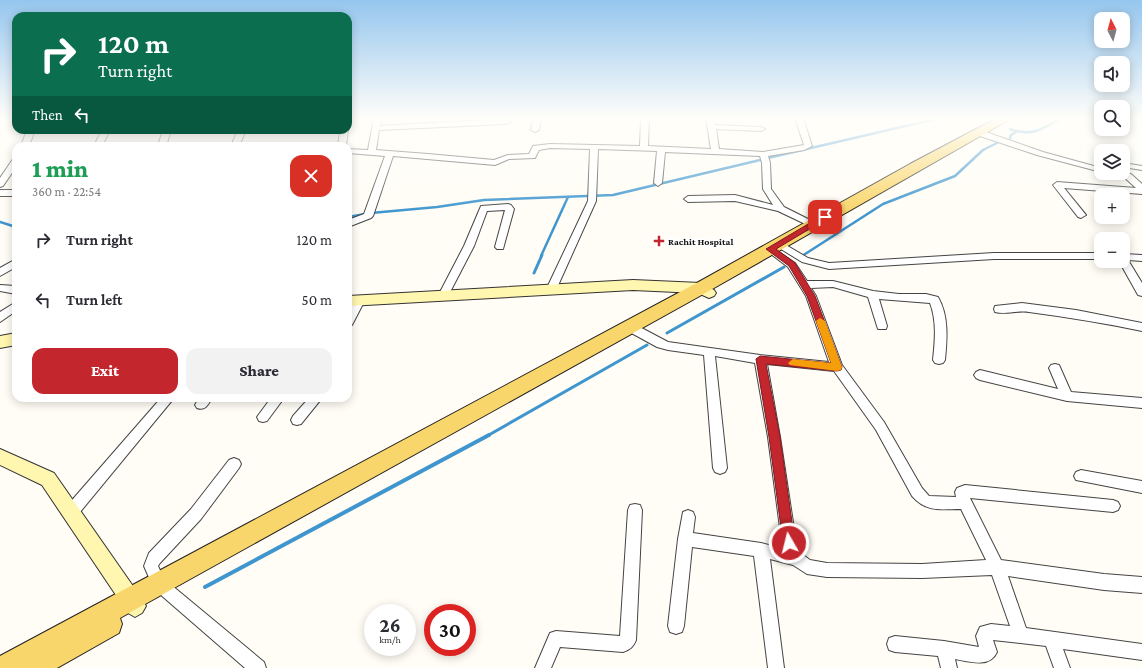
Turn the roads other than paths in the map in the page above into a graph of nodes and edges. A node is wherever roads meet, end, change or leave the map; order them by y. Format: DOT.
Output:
graph roads {
  1 [pos="372,149"];
  2 [pos="535,149"];
  3 [pos="594,149"];
  4 [pos="661,149"];
  5 [pos="666,149"];
  6 [pos="796,149"];
  7 [pos="952,149"];
  8 [pos="1022,149"];
  9 [pos="352,151"];
  10 [pos="715,151"];
  11 [pos="371,153"];
  12 [pos="390,154"];
  13 [pos="763,154"];
  14 [pos="1130,166"];
  15 [pos="12,167"];
  16 [pos="1094,168"];
  17 [pos="1142,168"];
  18 [pos="1130,178"];
  19 [pos="658,183"];
  20 [pos="0,184"];
  21 [pos="1142,190"];
  22 [pos="0,193"];
  23 [pos="12,193"];
  24 [pos="688,199"];
  25 [pos="781,209"];
  26 [pos="1081,215"];
  27 [pos="352,221"];
  28 [pos="818,226"];
  29 [pos="500,247"];
  30 [pos="779,250"];
  31 [pos="1094,256"];
  32 [pos="1142,258"];
  33 [pos="1130,259"];
  34 [pos="12,265"];
  35 [pos="1128,268"];
  36 [pos="0,273"];
  37 [pos="804,285"];
  38 [pos="0,288"];
  39 [pos="12,290"];
  40 [pos="551,290"];
  41 [pos="705,290"];
  42 [pos="1142,292"];
  43 [pos="873,295"];
  44 [pos="443,296"];
  45 [pos="354,300"];
  46 [pos="12,309"];
  47 [pos="999,309"];
  48 [pos="0,318"];
  49 [pos="882,326"];
  50 [pos="1142,327"];
  51 [pos="634,329"];
  52 [pos="12,339"];
  53 [pos="0,342"];
  54 [pos="709,351"];
  55 [pos="760,359"];
  56 [pos="939,360"];
  57 [pos="837,367"];
  58 [pos="1055,368"];
  59 [pos="980,375"];
  60 [pos="1068,396"];
  61 [pos="165,402"];
  62 [pos="275,402"];
  63 [pos="313,402"];
  64 [pos="1142,403"];
  65 [pos="263,417"];
  66 [pos="297,420"];
  67 [pos="0,457"];
  68 [pos="234,464"];
  69 [pos="720,468"];
  70 [pos="1081,476"];
  71 [pos="1142,487"];
  72 [pos="965,503"];
  73 [pos="1113,506"];
  74 [pos="635,510"];
  75 [pos="71,512"];
  76 [pos="688,517"];
  77 [pos="685,539"];
  78 [pos="761,550"];
  79 [pos="797,559"];
  80 [pos="997,567"];
  81 [pos="1142,585"];
  82 [pos="163,588"];
  83 [pos="134,604"];
  84 [pos="676,626"];
  85 [pos="1021,635"];
  86 [pos="1051,639"];
  87 [pos="895,644"];
  88 [pos="944,649"];
  89 [pos="1141,654"];
  90 [pos="4,668"];
  91 [pos="32,668"];
  92 [pos="258,668"];
  93 [pos="543,668"];
  94 [pos="776,668"];
  95 [pos="949,668"];
  96 [pos="1062,668"];
  1 -- 11 [label="street"];
  2 -- 12 [label="street"];
  3 -- 40 [label="street"];
  4 -- 19 [label="street"];
  5 -- 10 [label="street"];
  6 -- 13 [label="street"];
  7 -- 28 [label="main road"];
  8 -- 16 [label="street"];
  9 -- 11 [label="street"];
  10 -- 13 [label="street"];
  11 -- 12 [label="street"];
  12 -- 27 [label="street"];
  13 -- 25 [label="street"];
  14 -- 17 [label="street"];
  15 -- 20 [label="street"];
  18 -- 21 [label="street"];
  21 -- 26 [label="street"];
  22 -- 23 [label="street"];
  24 -- 25 [label="street"];
  25 -- 28 [label="street"];
  28 -- 30 [label="main road"];
  29 -- 44 [label="street"];
  30 -- 31 [label="street"];
  30 -- 37 [label="street"];
  30 -- 41 [label="main road"];
  32 -- 33 [label="street"];
  34 -- 36 [label="street"];
  35 -- 42 [label="street"];
  37 -- 43 [label="street"];
  37 -- 57 [label="street"];
  38 -- 39 [label="street"];
  40 -- 41 [label="street"];
  40 -- 44 [label="street"];
  41 -- 51 [label="main road"];
  43 -- 49 [label="street"];
  43 -- 56 [label="street"];
  44 -- 45 [label="street"];
  46 -- 48 [label="street"];
  47 -- 50 [label="street"];
  51 -- 54 [label="street"];
  51 -- 82 [label="main road"];
  52 -- 53 [label="street"];
  54 -- 55 [label="street"];
  54 -- 69 [label="street"];
  55 -- 57 [label="street"];
  55 -- 79 [label="street"];
  57 -- 72 [label="street"];
  58 -- 60 [label="street"];
  59 -- 60 [label="street"];
  60 -- 64 [label="street"];
  61 -- 75 [label="street"];
  62 -- 65 [label="street"];
  63 -- 66 [label="street"];
  67 -- 75 [label="street"];
  68 -- 82 [label="street"];
  70 -- 71 [label="street"];
  72 -- 73 [label="street"];
  72 -- 80 [label="street"];
  74 -- 93 [label="street"];
  75 -- 83 [label="street"];
  76 -- 77 [label="street"];
  77 -- 78 [label="street"];
  77 -- 84 [label="street"];
  78 -- 79 [label="street"];
  78 -- 94 [label="street"];
  79 -- 80 [label="street"];
  80 -- 81 [label="street"];
  80 -- 85 [label="street"];
  82 -- 83 [label="main road"];
  82 -- 92 [label="street"];
  83 -- 90 [label="main road"];
  83 -- 91 [label="main road"];
  85 -- 86 [label="street"];
  85 -- 88 [label="street"];
  86 -- 89 [label="street"];
  86 -- 96 [label="street"];
  87 -- 88 [label="street"];
  88 -- 95 [label="street"];
}
